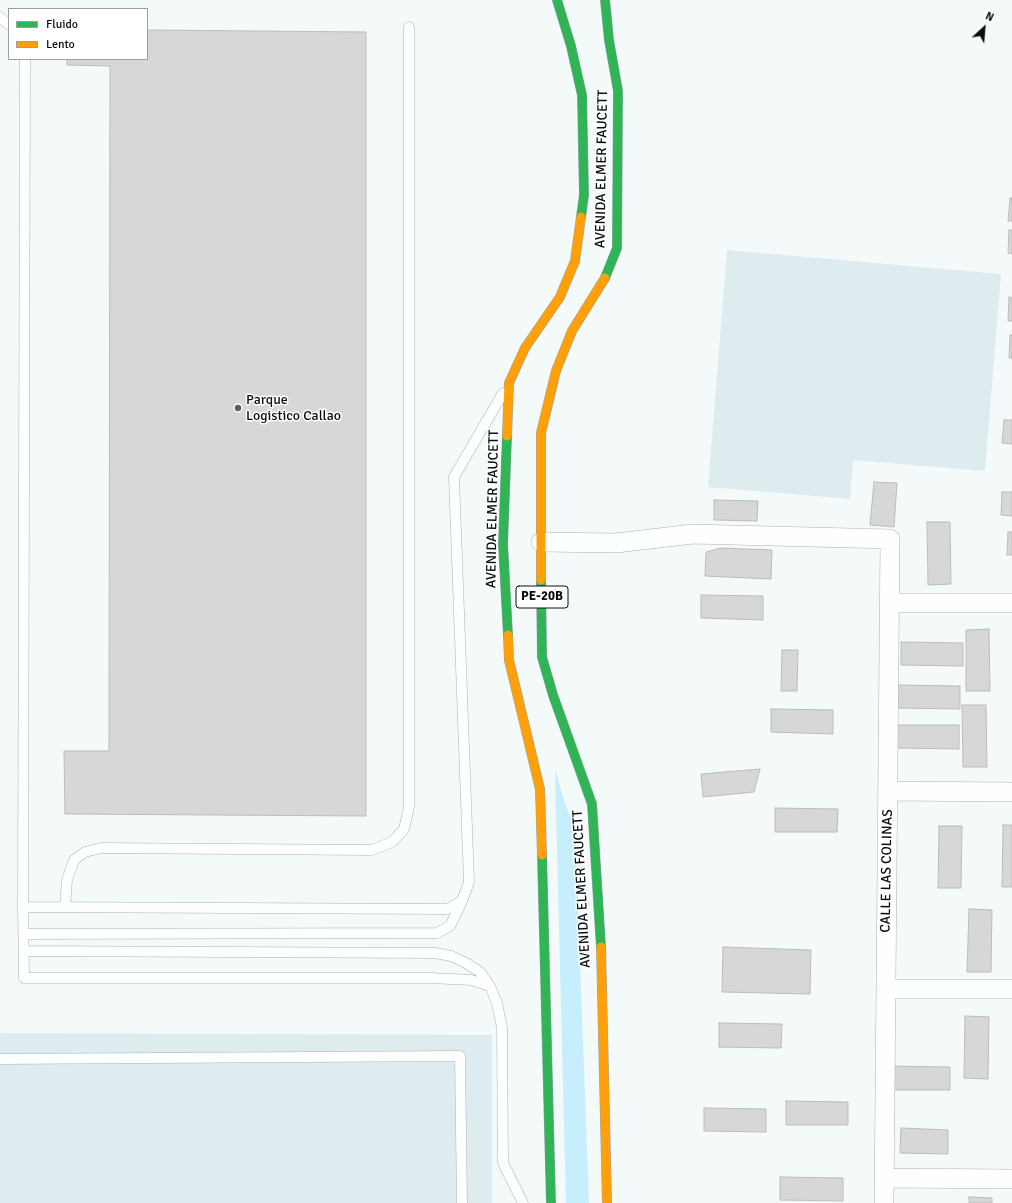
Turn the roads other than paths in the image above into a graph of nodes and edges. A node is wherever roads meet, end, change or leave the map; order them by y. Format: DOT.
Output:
graph roads {
  1 [pos="557,0"];
  2 [pos="605,0"];
  3 [pos="0,16"];
  4 [pos="8,24"];
  5 [pos="409,27"];
  6 [pos="25,60"];
  7 [pos="509,383"];
  8 [pos="541,542"];
  9 [pos="889,603"];
  10 [pos="1012,603"];
  11 [pos="888,791"];
  12 [pos="1012,792"];
  13 [pos="462,901"];
  14 [pos="23,907"];
  15 [pos="65,907"];
  16 [pos="24,934"];
  17 [pos="24,951"];
  18 [pos="490,986"];
  19 [pos="886,989"];
  20 [pos="1012,989"];
  21 [pos="0,1059"];
  22 [pos="885,1178"];
  23 [pos="1012,1179"];
  24 [pos="462,1203"];
  25 [pos="523,1203"];
  26 [pos="551,1203"];
  27 [pos="608,1203"];
  28 [pos="884,1203"];
  1 -- 7 [label="highway, AVENIDA ELMER FAUCETT / PE-20B"];
  2 -- 8 [label="highway, AVENIDA ELMER FAUCETT / PE-20B"];
  3 -- 4 [label="lane"];
  5 -- 15 [label="lane"];
  6 -- 14 [label="lane"];
  7 -- 13 [label="lane"];
  7 -- 26 [label="highway, AVENIDA ELMER FAUCETT / PE-20B"];
  8 -- 9 [label="street, CALLE LAS COLINAS"];
  8 -- 27 [label="highway, AVENIDA ELMER FAUCETT / PE-20B"];
  9 -- 10 [label="street"];
  9 -- 11 [label="street, CALLE LAS COLINAS"];
  11 -- 12 [label="street"];
  11 -- 19 [label="street, CALLE LAS COLINAS"];
  13 -- 15 [label="lane"];
  13 -- 16 [label="lane"];
  14 -- 15 [label="lane"];
  14 -- 16 [label="lane"];
  16 -- 17 [label="lane"];
  17 -- 18 [label="lane"];
  17 -- 18 [label="lane"];
  18 -- 25 [label="lane"];
  19 -- 20 [label="street"];
  19 -- 22 [label="street, CALLE LAS COLINAS"];
  21 -- 24 [label="lane"];
  22 -- 23 [label="street"];
  22 -- 28 [label="street, CALLE LAS COLINAS"];
}
